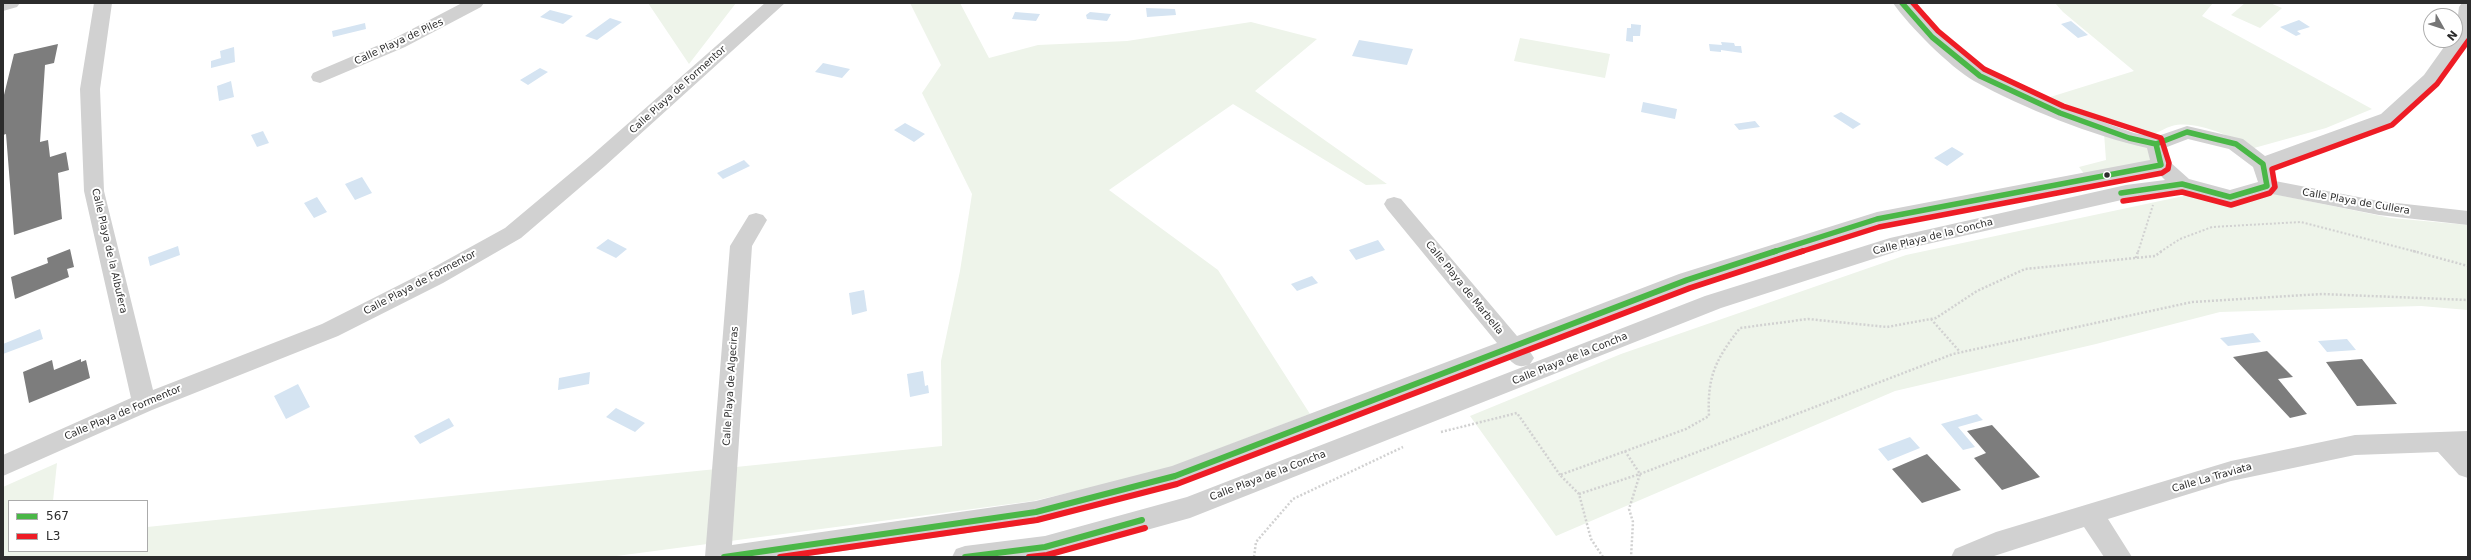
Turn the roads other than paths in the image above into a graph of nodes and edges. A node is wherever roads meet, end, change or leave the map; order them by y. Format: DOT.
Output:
graph roads {
  1 [pos="11,3"];
  2 [pos="103,3"];
  3 [pos="475,3"];
  4 [pos="776,3"];
  5 [pos="1902,3"];
  6 [pos="3,6"];
  7 [pos="2468,7"];
  8 [pos="320,77"];
  9 [pos="2159,155"];
  10 [pos="2264,164"];
  11 [pos="2182,184"];
  12 [pos="2267,186"];
  13 [pos="1394,204"];
  14 [pos="2468,218"];
  15 [pos="756,220"];
  16 [pos="1513,348"];
  17 [pos="1535,373"];
  18 [pos="144,403"];
  19 [pos="2456,441"];
  20 [pos="3,466"];
  21 [pos="2468,468"];
  22 [pos="2090,514"];
  23 [pos="718,557"];
  24 [pos="724,557"];
  25 [pos="965,557"];
  26 [pos="1964,557"];
  27 [pos="2119,557"];
  1 -- 6 [label="street"];
  2 -- 18 [label="street, Calle Playa de la Albufera"];
  3 -- 8 [label="street, Calle Playa de Piles"];
  4 -- 18 [label="street, Calle Playa de Formentor"];
  5 -- 9 [label="street"];
  7 -- 10 [label="street"];
  9 -- 10 [label="street"];
  9 -- 11 [label="street"];
  9 -- 16 [label="street"];
  10 -- 12 [label="street"];
  11 -- 12 [label="street"];
  11 -- 17 [label="street, Calle Playa de la Concha"];
  12 -- 14 [label="street, Calle Playa de Cullera"];
  13 -- 16 [label="street, Calle Playa de Marbella"];
  15 -- 23 [label="street, Calle Playa de Algeciras"];
  16 -- 17 [label="street, Calle Playa de Marbella"];
  16 -- 24 [label="street"];
  17 -- 25 [label="street, Calle Playa de la Concha"];
  18 -- 20 [label="street, Calle Playa de Formentor"];
  19 -- 21 [label="street"];
  19 -- 22 [label="street, Calle La Traviata"];
  22 -- 26 [label="street, Calle La Traviata"];
  22 -- 27 [label="street"];
}
